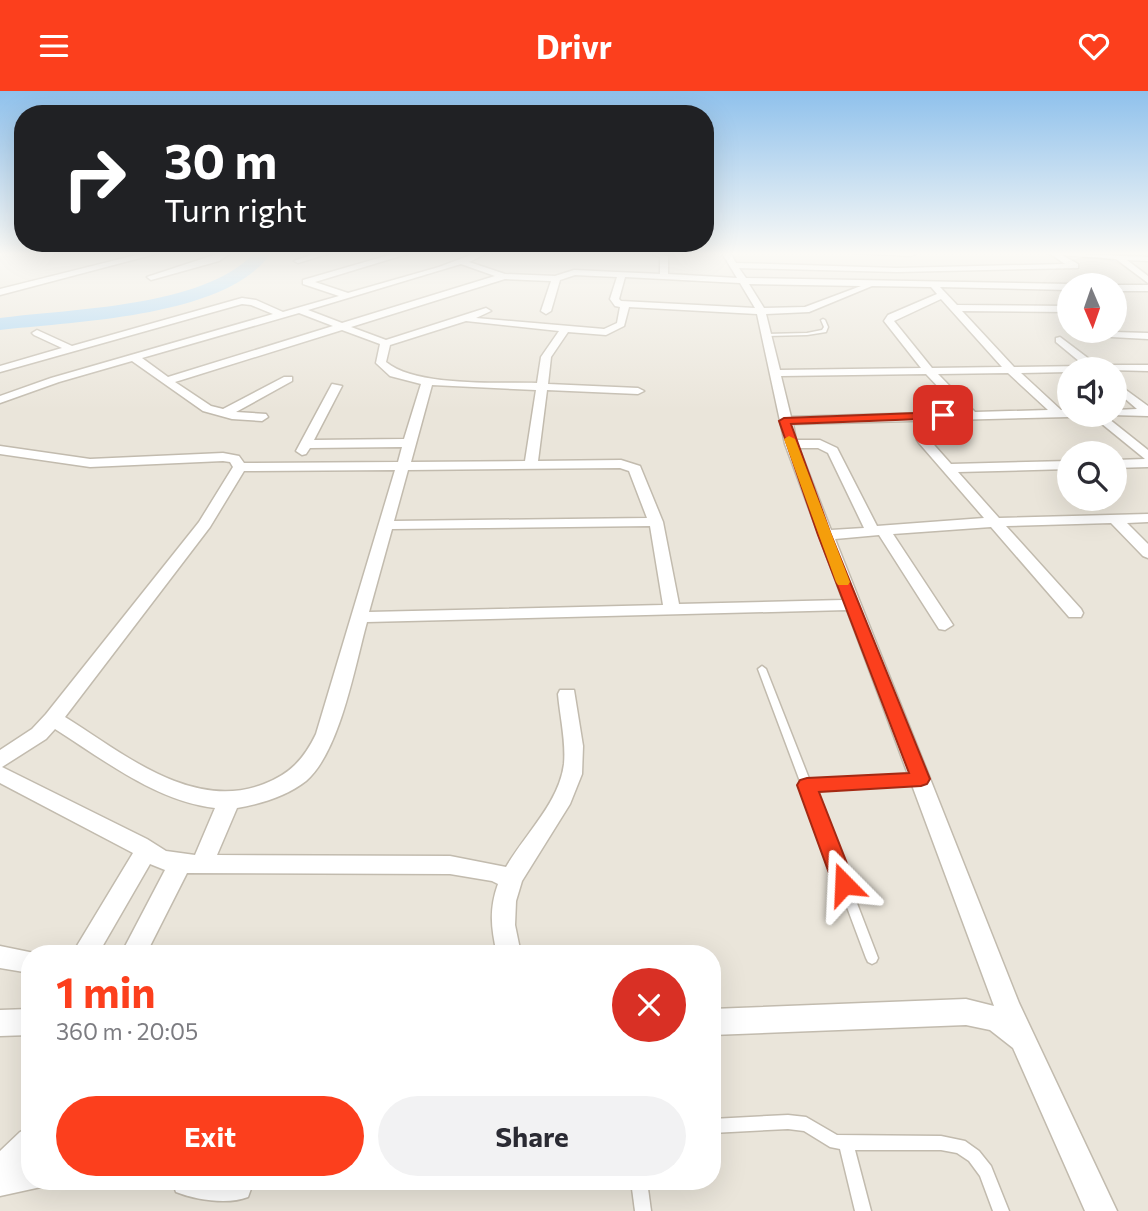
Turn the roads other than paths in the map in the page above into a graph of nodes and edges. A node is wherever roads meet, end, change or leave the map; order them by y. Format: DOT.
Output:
graph roads {
  1 [pos="227,305"];
  2 [pos="260,305"];
  3 [pos="316,305"];
  4 [pos="409,305"];
  5 [pos="548,305"];
  6 [pos="625,305"];
  7 [pos="650,305"];
  8 [pos="758,305"];
  9 [pos="822,305"];
  10 [pos="919,305"];
  11 [pos="951,305"];
  12 [pos="954,308"];
  13 [pos="1057,309"];
  14 [pos="299,310"];
  15 [pos="486,311"];
  16 [pos="546,311"];
  17 [pos="761,311"];
  18 [pos="282,315"];
  19 [pos="463,319"];
  20 [pos="822,320"];
  21 [pos="339,327"];
  22 [pos="565,329"];
  23 [pos="37,333"];
  24 [pos="766,335"];
  25 [pos="1127,335"];
  26 [pos="1148,336"];
  27 [pos="1064,343"];
  28 [pos="385,344"];
  29 [pos="71,349"];
  30 [pos="1081,357"];
  31 [pos="134,358"];
  32 [pos="1127,368"];
  33 [pos="1148,368"];
  34 [pos="0,369"];
  35 [pos="1057,369"];
  36 [pos="1011,370"];
  37 [pos="929,371"];
  38 [pos="774,373"];
  39 [pos="0,375"];
  40 [pos="288,379"];
  41 [pos="167,381"];
  42 [pos="427,382"];
  43 [pos="336,386"];
  44 [pos="34,387"];
  45 [pos="542,388"];
  46 [pos="638,391"];
  47 [pos="1127,395"];
  48 [pos="0,400"];
  49 [pos="1057,407"];
  50 [pos="1148,412"];
  51 [pos="225,413"];
  52 [pos="1057,413"];
  53 [pos="1127,413"];
  54 [pos="970,414"];
  55 [pos="262,417"];
  56 [pos="784,421"];
  57 [pos="1112,427"];
  58 [pos="923,440"];
  59 [pos="410,443"];
  60 [pos="305,444"];
  61 [pos="791,444"];
  62 [pos="0,450"];
  63 [pos="1148,456"];
  64 [pos="1148,463"];
  65 [pos="1127,464"];
  66 [pos="531,465"];
  67 [pos="1057,465"];
  68 [pos="240,467"];
  69 [pos="294,467"];
  70 [pos="403,467"];
  71 [pos="951,468"];
  72 [pos="1148,518"];
  73 [pos="1115,519"];
  74 [pos="656,522"];
  75 [pos="994,522"];
  76 [pos="387,525"];
  77 [pos="877,530"];
  78 [pos="825,535"];
  79 [pos="1148,553"];
  80 [pos="852,605"];
  81 [pos="672,610"];
  82 [pos="1075,613"];
  83 [pos="358,617"];
  84 [pos="944,625"];
  85 [pos="762,669"];
  86 [pos="566,694"];
  87 [pos="46,727"];
  88 [pos="0,760"];
  89 [pos="0,774"];
  90 [pos="921,779"];
  91 [pos="807,785"];
  92 [pos="229,801"];
  93 [pos="147,850"];
  94 [pos="196,860"];
  95 [pos="513,873"];
  96 [pos="89,945"];
  97 [pos="139,945"];
  98 [pos="507,945"];
  99 [pos="0,957"];
  100 [pos="872,958"];
  101 [pos="21,960"];
  102 [pos="21,1022"];
  103 [pos="721,1022"];
  104 [pos="0,1023"];
  105 [pos="1021,1039"];
  106 [pos="721,1126"];
  107 [pos="846,1143"];
  108 [pos="21,1151"];
  109 [pos="0,1172"];
  110 [pos="21,1178"];
  111 [pos="0,1181"];
  112 [pos="640,1190"];
  113 [pos="643,1211"];
  114 [pos="863,1211"];
  115 [pos="1000,1211"];
  116 [pos="1101,1211"];
  1 -- 29 [label="street"];
  2 -- 18 [label="street"];
  3 -- 14 [label="street"];
  4 -- 21 [label="street"];
  5 -- 16 [label="street"];
  6 -- 22 [label="street"];
  7 -- 17 [label="street"];
  8 -- 17 [label="street"];
  9 -- 17 [label="street"];
  10 -- 37 [label="street"];
  11 -- 12 [label="street"];
  12 -- 13 [label="street"];
  12 -- 36 [label="street"];
  14 -- 18 [label="street"];
  14 -- 21 [label="street"];
  15 -- 19 [label="street"];
  17 -- 24 [label="street"];
  18 -- 31 [label="street"];
  19 -- 22 [label="street"];
  19 -- 28 [label="street"];
  20 -- 24 [label="lane"];
  21 -- 28 [label="street"];
  21 -- 41 [label="street"];
  22 -- 45 [label="street"];
  23 -- 29 [label="street"];
  24 -- 38 [label="street"];
  25 -- 26 [label="street"];
  27 -- 30 [label="street"];
  28 -- 42 [label="street"];
  29 -- 34 [label="street"];
  31 -- 41 [label="street"];
  31 -- 44 [label="street"];
  32 -- 33 [label="street"];
  35 -- 36 [label="street"];
  36 -- 37 [label="street"];
  36 -- 49 [label="street"];
  37 -- 38 [label="street"];
  37 -- 54 [label="street"];
  38 -- 56 [label="street"];
  39 -- 44 [label="street"];
  40 -- 51 [label="street"];
  41 -- 51 [label="street"];
  42 -- 45 [label="street"];
  42 -- 59 [label="street"];
  43 -- 60 [label="street"];
  44 -- 48 [label="street"];
  45 -- 46 [label="street"];
  45 -- 66 [label="street"];
  47 -- 50 [label="street"];
  50 -- 53 [label="street"];
  51 -- 55 [label="street"];
  52 -- 54 [label="street"];
  54 -- 56 [label="street"];
  56 -- 61 [label="street"];
  57 -- 63 [label="street"];
  58 -- 71 [label="street"];
  59 -- 60 [label="street"];
  59 -- 70 [label="street"];
  60 -- 69 [label="street"];
  61 -- 77 [label="street"];
  61 -- 78 [label="street"];
  62 -- 68 [label="street"];
  64 -- 65 [label="street"];
  66 -- 70 [label="street"];
  66 -- 74 [label="street"];
  67 -- 71 [label="street"];
  68 -- 69 [label="street"];
  68 -- 87 [label="street"];
  69 -- 70 [label="street"];
  70 -- 76 [label="street"];
  71 -- 75 [label="street"];
  72 -- 73 [label="street"];
  73 -- 75 [label="street"];
  73 -- 79 [label="street"];
  74 -- 76 [label="street"];
  74 -- 81 [label="street"];
  75 -- 77 [label="street"];
  75 -- 82 [label="street"];
  76 -- 83 [label="street"];
  77 -- 78 [label="street"];
  77 -- 84 [label="street"];
  78 -- 80 [label="street"];
  80 -- 81 [label="street"];
  80 -- 90 [label="street"];
  81 -- 83 [label="street"];
  83 -- 92 [label="street"];
  85 -- 91 [label="lane"];
  86 -- 95 [label="street"];
  87 -- 88 [label="street"];
  87 -- 92 [label="street"];
  89 -- 93 [label="street"];
  90 -- 91 [label="lane"];
  90 -- 105 [label="street"];
  91 -- 100 [label="lane"];
  92 -- 94 [label="street"];
  93 -- 94 [label="street"];
  93 -- 96 [label="street"];
  94 -- 95 [label="street"];
  94 -- 97 [label="street"];
  95 -- 98 [label="street"];
  99 -- 101 [label="street"];
  102 -- 104 [label="street"];
  103 -- 105 [label="street"];
  105 -- 116 [label="street"];
  106 -- 107 [label="lane"];
  107 -- 114 [label="lane"];
  107 -- 115 [label="lane"];
  108 -- 109 [label="street"];
  110 -- 111 [label="street"];
  112 -- 113 [label="lane"];
}
